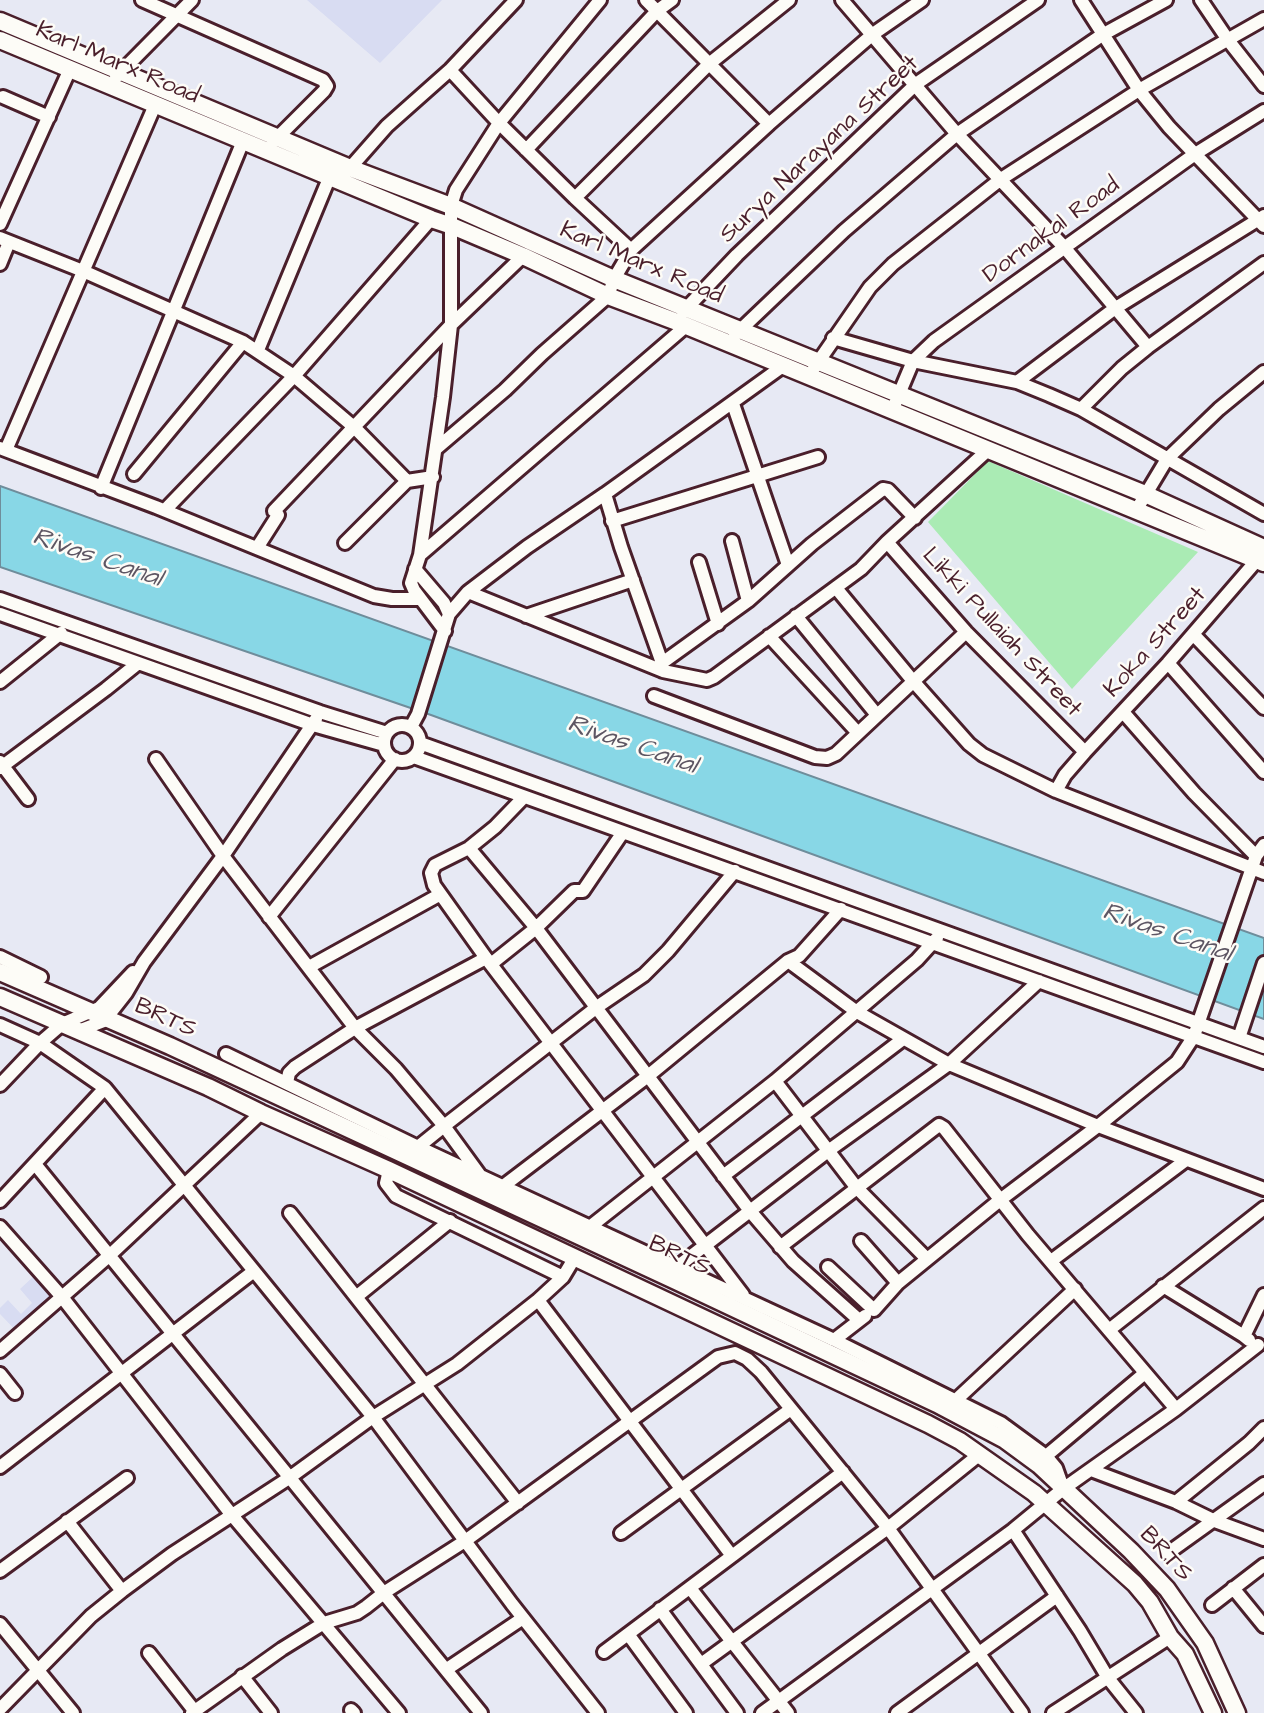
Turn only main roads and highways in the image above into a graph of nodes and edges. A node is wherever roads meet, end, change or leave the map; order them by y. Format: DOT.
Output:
graph roads {
  1 [pos="0,21"];
  2 [pos="0,40"];
  3 [pos="271,144"];
  4 [pos="683,318"];
  5 [pos="1141,501"];
  6 [pos="1262,557"];
  7 [pos="0,972"];
  8 [pos="0,997"];
  9 [pos="1213,1713"];
  10 [pos="1237,1713"];
  1 -- 3 [label="main road, Karl Marx Road"];
  2 -- 3 [label="main road, Karl Marx Road"];
  3 -- 4 [label="main road, Karl Marx Road"];
  3 -- 4 [label="main road, Karl Marx Road"];
  4 -- 5 [label="main road, Karl Marx Road"];
  4 -- 5 [label="main road, Karl Marx Road"];
  5 -- 6 [label="main road, Karl Marx Road"];
  7 -- 10 [label="main road, BRTS"];
  8 -- 9 [label="main road"];
}
